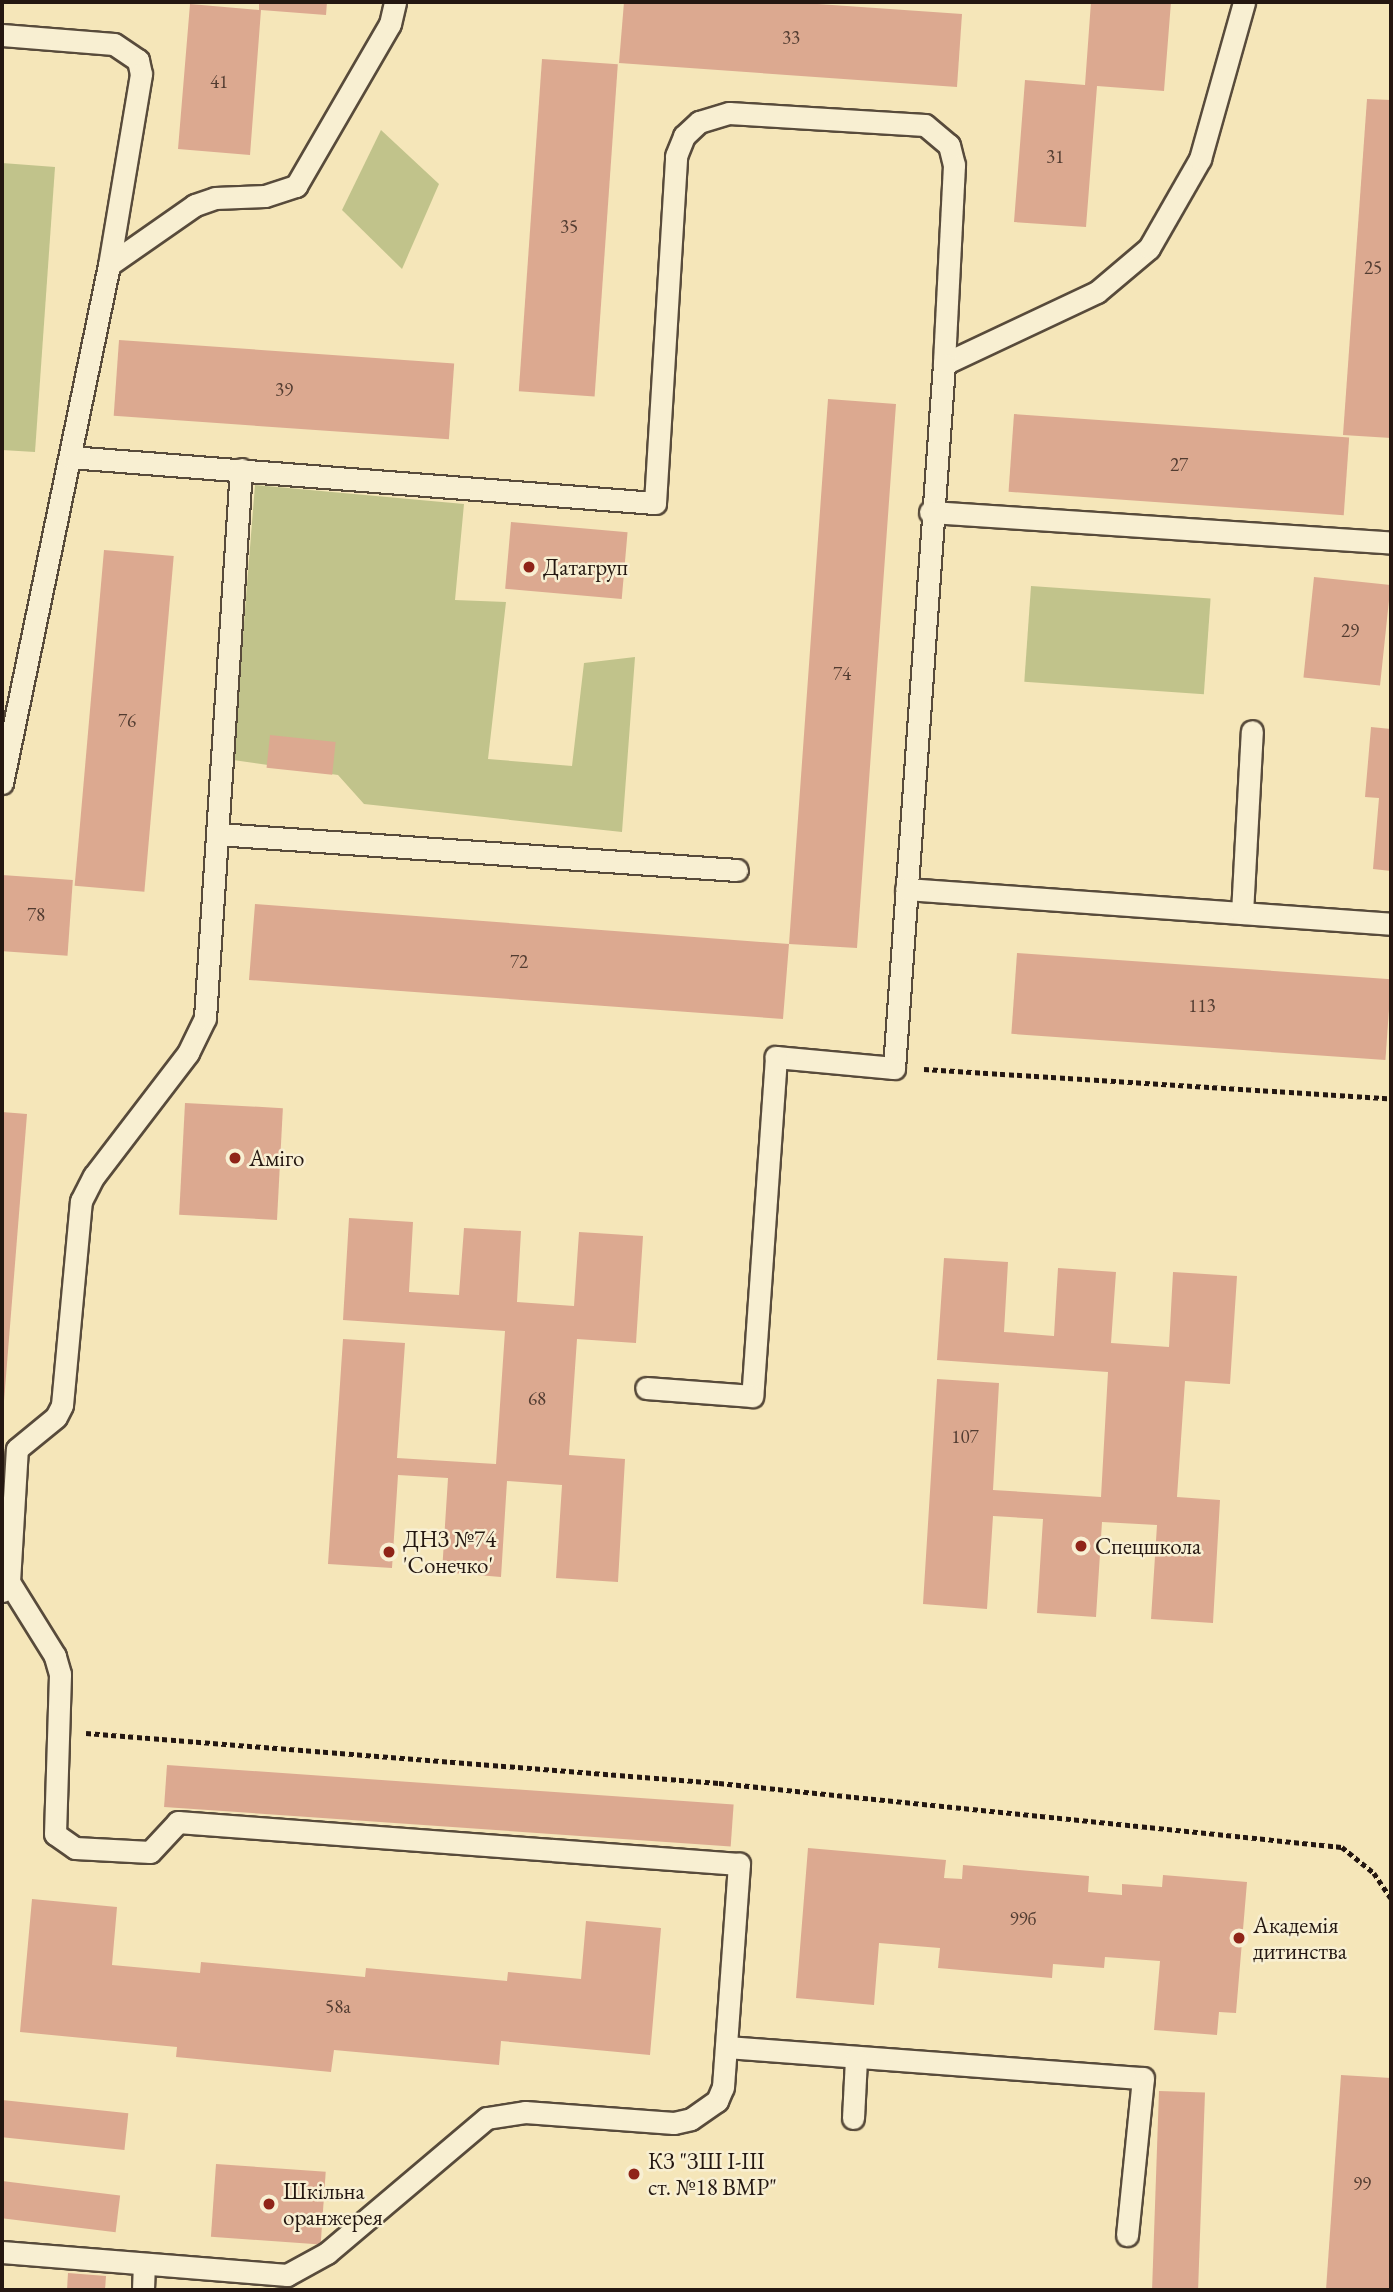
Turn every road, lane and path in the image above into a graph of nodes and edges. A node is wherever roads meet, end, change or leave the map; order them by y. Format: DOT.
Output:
graph roads {
  1 [pos="396,2"];
  2 [pos="1244,2"];
  3 [pos="2,35"];
  4 [pos="109,265"];
  5 [pos="944,364"];
  6 [pos="70,457"];
  7 [pos="241,470"];
  8 [pos="930,512"];
  9 [pos="1391,543"];
  10 [pos="1252,731"];
  11 [pos="2,783"];
  12 [pos="217,834"];
  13 [pos="737,870"];
  14 [pos="906,889"];
  15 [pos="1242,912"];
  16 [pos="1391,924"];
  17 [pos="894,1068"];
  18 [pos="1391,1098"];
  19 [pos="646,1388"];
  20 [pos="9,1448"];
  21 [pos="5,1586"];
  22 [pos="57,1731"];
  23 [pos="1391,1898"];
  24 [pos="727,2047"];
  25 [pos="856,2059"];
  26 [pos="853,2118"];
  27 [pos="1127,2235"];
  28 [pos="2,2252"];
  29 [pos="144,2267"];
  30 [pos="143,2290"];
  1 -- 4 [label="lane"];
  2 -- 5 [label="lane"];
  3 -- 4 [label="lane"];
  4 -- 6 [label="lane"];
  5 -- 7 [label="lane"];
  5 -- 8 [label="lane"];
  6 -- 7 [label="lane"];
  6 -- 11 [label="lane"];
  7 -- 12 [label="lane"];
  8 -- 9 [label="lane"];
  8 -- 14 [label="lane"];
  10 -- 15 [label="lane"];
  12 -- 13 [label="lane"];
  12 -- 20 [label="lane"];
  14 -- 15 [label="lane"];
  14 -- 17 [label="lane"];
  15 -- 16 [label="lane"];
  17 -- 18 [label="path"];
  17 -- 19 [label="lane"];
  20 -- 21 [label="lane"];
  21 -- 22 [label="lane"];
  22 -- 23 [label="path"];
  22 -- 24 [label="lane"];
  24 -- 25 [label="lane"];
  24 -- 29 [label="lane"];
  25 -- 26 [label="lane"];
  25 -- 27 [label="lane"];
  28 -- 29 [label="lane"];
  29 -- 30 [label="lane"];
}
